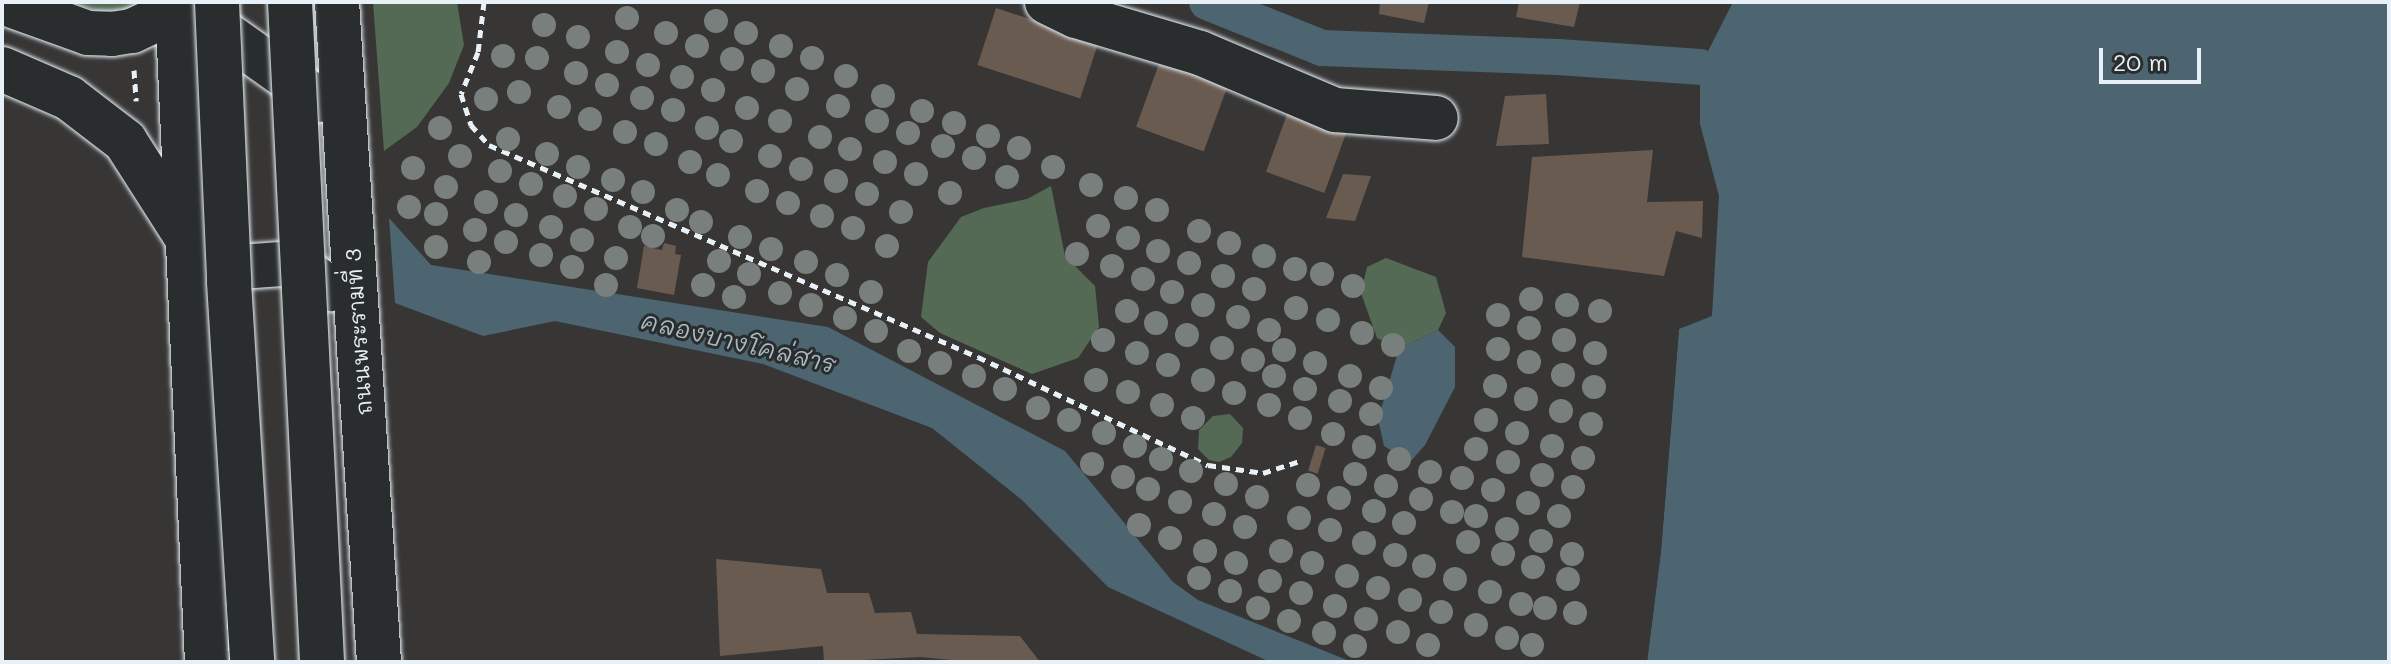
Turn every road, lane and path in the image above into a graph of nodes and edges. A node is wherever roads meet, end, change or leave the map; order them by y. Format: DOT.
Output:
graph roads {
  1 [pos="2,2"];
  2 [pos="178,2"];
  3 [pos="217,2"];
  4 [pos="290,2"];
  5 [pos="337,2"];
  6 [pos="484,2"];
  7 [pos="1047,2"];
  8 [pos="2,69"];
  9 [pos="344,118"];
  10 [pos="1436,118"];
  11 [pos="187,237"];
  12 [pos="358,344"];
  13 [pos="191,359"];
  14 [pos="1301,461"];
  15 [pos="207,662"];
  16 [pos="252,662"];
  17 [pos="322,662"];
  18 [pos="379,662"];
  1 -- 2 [label="main road"];
  2 -- 9 [label="main road"];
  2 -- 11 [label="main road"];
  3 -- 16 [label="main road, bridge"];
  4 -- 17 [label="main road, bridge"];
  5 -- 9 [label="main road, ถนนพระรามที่ 3"];
  6 -- 14 [label="path"];
  7 -- 10 [label="main road"];
  8 -- 11 [label="main road"];
  9 -- 12 [label="main road, ถนนพระรามที่ 3"];
  11 -- 13 [label="main road"];
  12 -- 13 [label="main road"];
  12 -- 18 [label="main road, ถนนพระรามที่ 3"];
  13 -- 15 [label="main road"];
}
